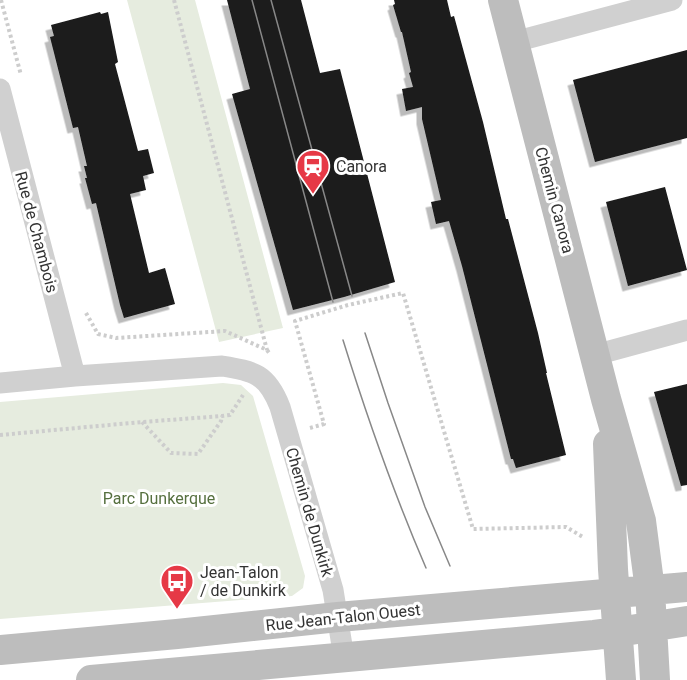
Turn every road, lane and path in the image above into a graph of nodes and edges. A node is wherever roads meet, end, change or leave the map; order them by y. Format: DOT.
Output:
graph roads {
  1 [pos="1,0"];
  2 [pos="174,0"];
  3 [pos="503,0"];
  4 [pos="672,0"];
  5 [pos="514,42"];
  6 [pos="22,78"];
  7 [pos="0,89"];
  8 [pos="344,297"];
  9 [pos="83,303"];
  10 [pos="348,305"];
  11 [pos="687,330"];
  12 [pos="267,350"];
  13 [pos="595,355"];
  14 [pos="274,359"];
  15 [pos="75,376"];
  16 [pos="252,382"];
  17 [pos="0,383"];
  18 [pos="606,399"];
  19 [pos="222,416"];
  20 [pos="142,422"];
  21 [pos="306,429"];
  22 [pos="0,435"];
  23 [pos="589,541"];
  24 [pos="687,587"];
  25 [pos="650,591"];
  26 [pos="615,593"];
  27 [pos="338,616"];
  28 [pos="687,621"];
  29 [pos="651,627"];
  30 [pos="618,632"];
  31 [pos="0,650"];
  32 [pos="344,658"];
  33 [pos="91,680"];
  34 [pos="621,680"];
  35 [pos="655,680"];
  1 -- 6 [label="path"];
  2 -- 12 [label="path"];
  3 -- 5 [label="main road, Chemin Canora"];
  4 -- 5 [label="street"];
  5 -- 13 [label="main road, Chemin Canora"];
  7 -- 15 [label="street, Rue de Chambois"];
  8 -- 10 [label="path"];
  9 -- 12 [label="path"];
  10 -- 21 [label="path"];
  10 -- 23 [label="path"];
  11 -- 13 [label="street"];
  12 -- 14 [label="path"];
  12 -- 16 [label="path"];
  13 -- 18 [label="main road, Chemin Canora"];
  15 -- 16 [label="street"];
  15 -- 17 [label="street"];
  16 -- 19 [label="path"];
  16 -- 27 [label="street, Chemin de Dunkirk"];
  18 -- 25 [label="main road, Chemin Canora"];
  18 -- 26 [label="main road, Chemin Canora"];
  19 -- 20 [label="path"];
  19 -- 20 [label="path"];
  20 -- 22 [label="path"];
  24 -- 25 [label="main road, Rue Jean-Talon Ouest"];
  25 -- 26 [label="main road, Rue Jean-Talon Ouest"];
  25 -- 29 [label="main road, Chemin Canora"];
  26 -- 27 [label="main road, Rue Jean-Talon Ouest"];
  26 -- 30 [label="main road, Chemin Canora"];
  27 -- 31 [label="main road, Rue Jean-Talon Ouest"];
  27 -- 32 [label="street, Chemin de Dunkirk"];
  28 -- 29 [label="main road"];
  29 -- 30 [label="main road"];
  29 -- 35 [label="main road, Chemin Canora"];
  30 -- 32 [label="main road"];
  30 -- 34 [label="main road, Chemin Canora"];
  32 -- 33 [label="main road"];
}
